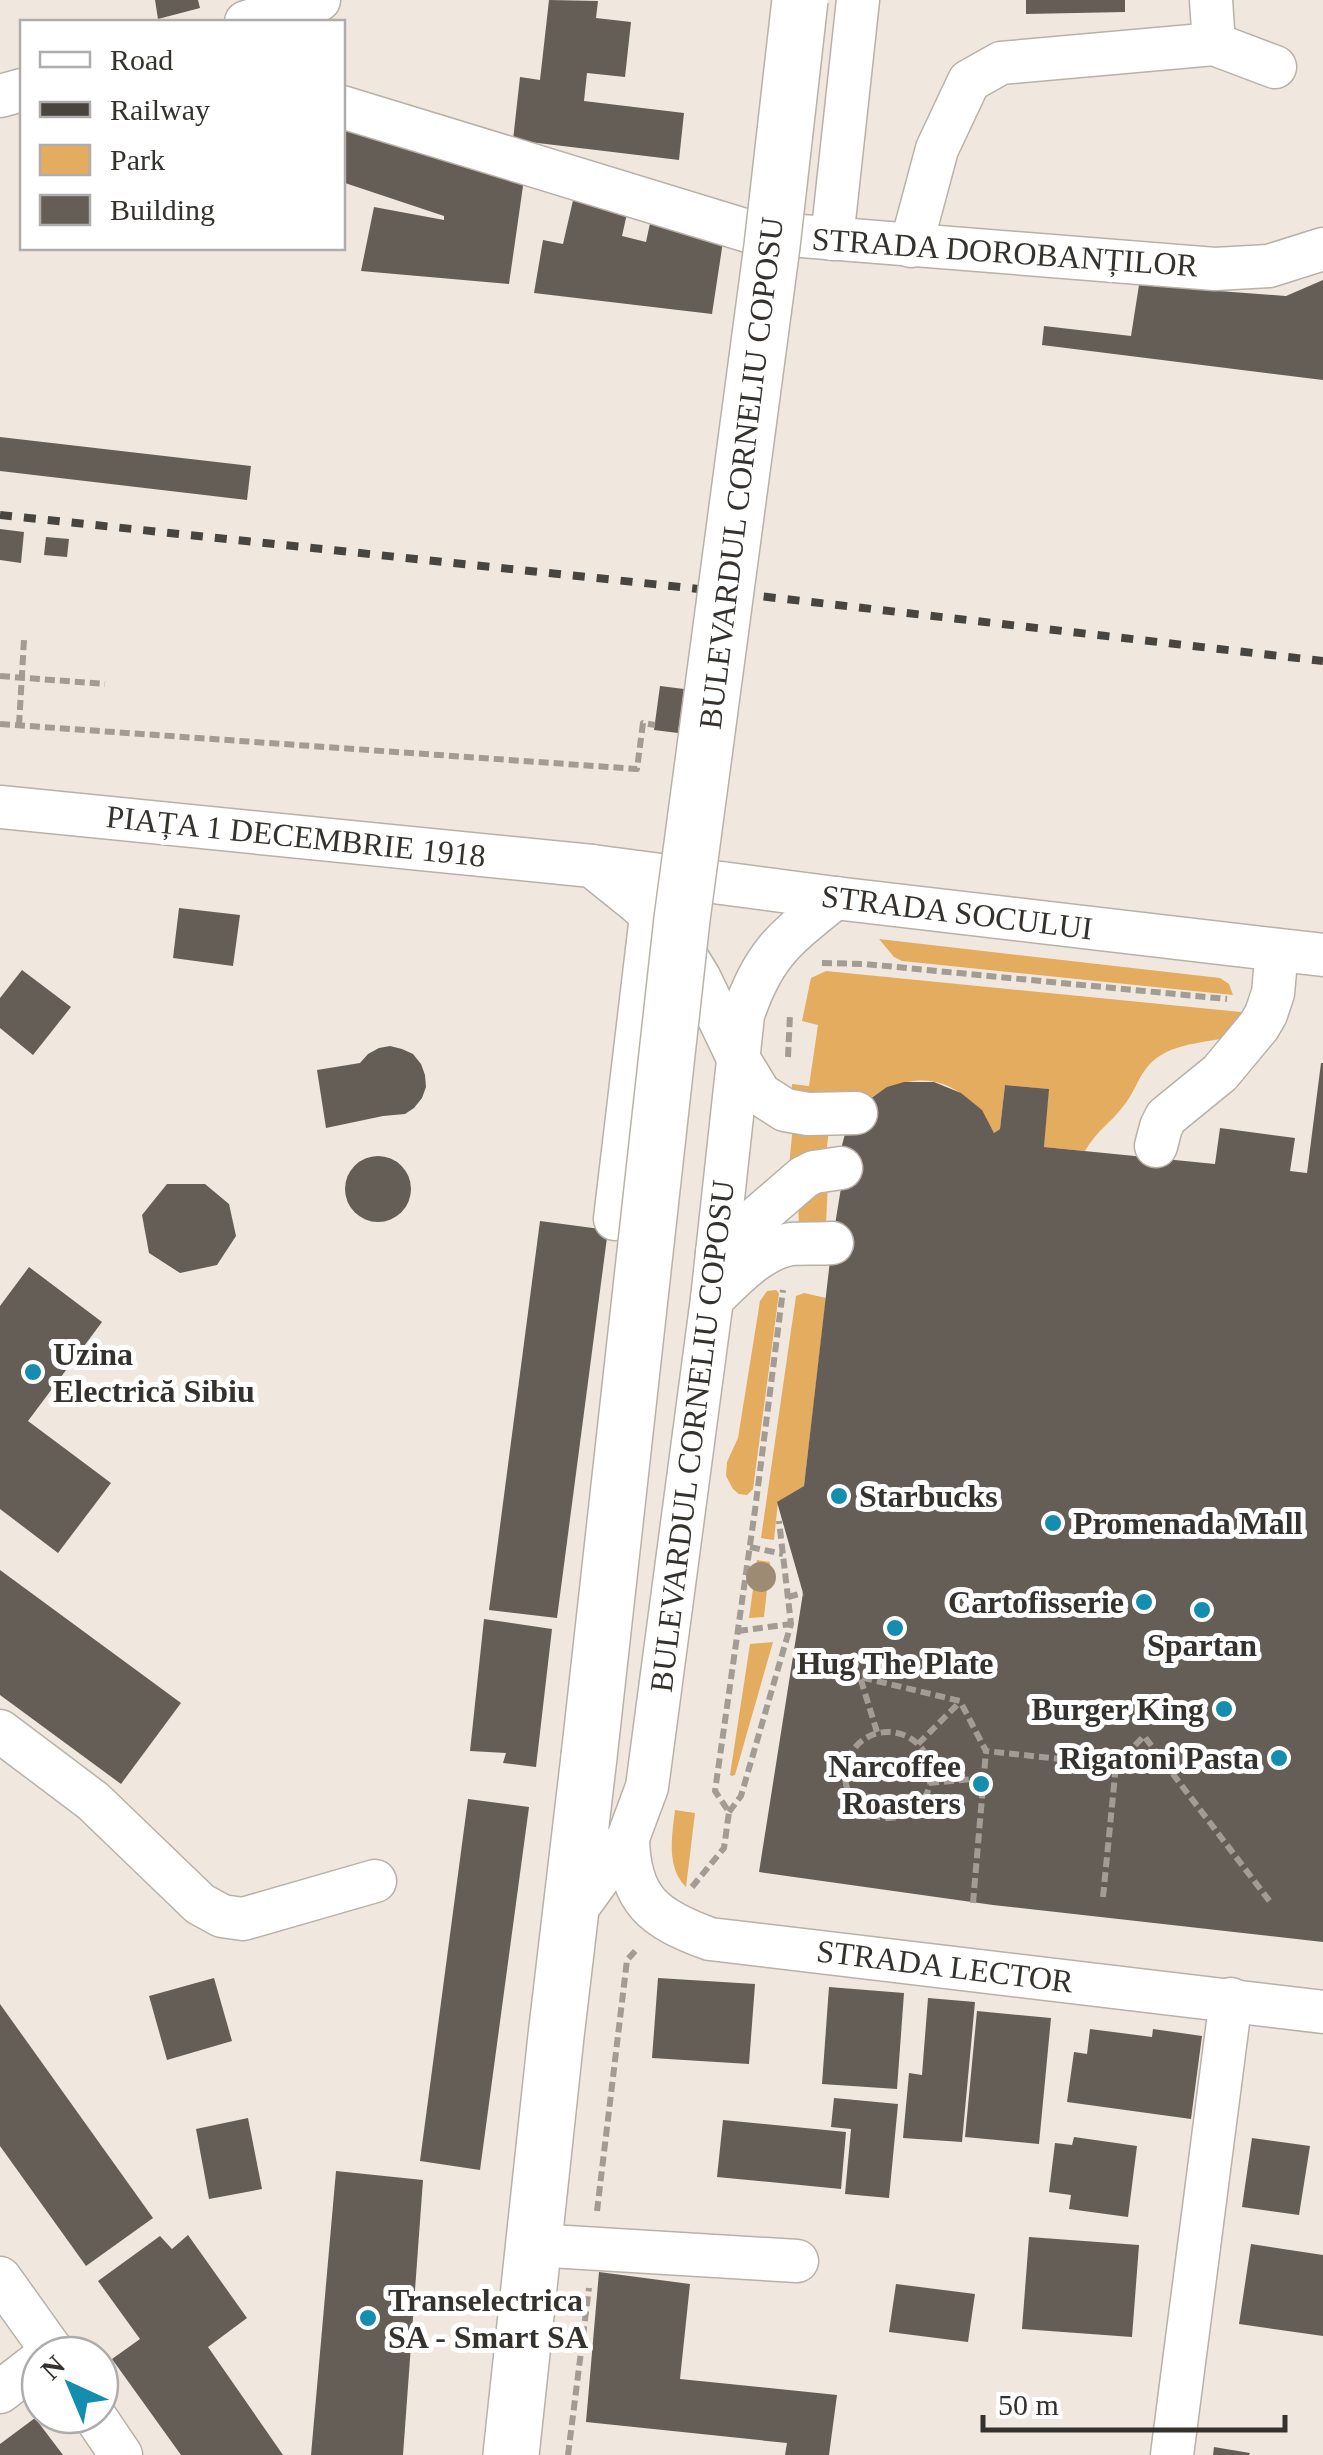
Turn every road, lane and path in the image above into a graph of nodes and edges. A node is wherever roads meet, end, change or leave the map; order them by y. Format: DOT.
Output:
graph roads {
  1 [pos="319,0"];
  2 [pos="800,0"];
  3 [pos="858,0"];
  4 [pos="1211,0"];
  5 [pos="253,20"];
  6 [pos="1214,44"];
  7 [pos="1275,67"];
  8 [pos="345,108"];
  9 [pos="832,239"];
  10 [pos="911,246"];
  11 [pos="1323,250"];
  12 [pos="24,640"];
  13 [pos="0,676"];
  14 [pos="22,678"];
  15 [pos="105,684"];
  16 [pos="0,724"];
  17 [pos="20,725"];
  18 [pos="655,725"];
  19 [pos="0,806"];
  20 [pos="592,866"];
  21 [pos="835,898"];
  22 [pos="652,916"];
  23 [pos="1278,950"];
  24 [pos="1323,955"];
  25 [pos="814,963"];
  26 [pos="1269,1003"];
  27 [pos="790,1010"];
  28 [pos="737,1056"];
  29 [pos="785,1110"];
  30 [pos="856,1112"];
  31 [pos="1156,1146"];
  32 [pos="840,1168"];
  33 [pos="615,1219"];
  34 [pos="832,1243"];
  35 [pos="788,1244"];
  36 [pos="716,1252"];
  37 [pos="712,1299"];
  38 [pos="779,1521"];
  39 [pos="750,1548"];
  40 [pos="783,1554"];
  41 [pos="802,1593"];
  42 [pos="788,1598"];
  43 [pos="791,1624"];
  44 [pos="738,1631"];
  45 [pos="960,1701"];
  46 [pos="0,1732"];
  47 [pos="878,1732"];
  48 [pos="918,1744"];
  49 [pos="986,1751"];
  50 [pos="1116,1765"];
  51 [pos="984,1778"];
  52 [pos="929,1783"];
  53 [pos="728,1812"];
  54 [pos="628,1838"];
  55 [pos="375,1881"];
  56 [pos="1102,1897"];
  57 [pos="973,1902"];
  58 [pos="1271,1903"];
  59 [pos="570,1918"];
  60 [pos="664,1918"];
  61 [pos="1231,1999"];
  62 [pos="1323,2012"];
  63 [pos="534,2245"];
  64 [pos="594,2248"];
  65 [pos="797,2261"];
  66 [pos="0,2278"];
  67 [pos="36,2335"];
  68 [pos="511,2455"];
  69 [pos="568,2455"];
  70 [pos="1172,2455"];
  1 -- 5 [label="street"];
  2 -- 59 [label="main road, BULEVARDUL CORNELIU COPOSU, bridge"];
  3 -- 9 [label="street"];
  4 -- 6 [label="street"];
  6 -- 7 [label="street"];
  6 -- 10 [label="street"];
  8 -- 9 [label="street, STRADA DOROBANȚILOR"];
  9 -- 10 [label="street, STRADA DOROBANȚILOR"];
  10 -- 11 [label="street, STRADA DOROBANȚILOR"];
  12 -- 14 [label="path"];
  13 -- 14 [label="path"];
  14 -- 15 [label="path"];
  14 -- 17 [label="path"];
  16 -- 17 [label="path"];
  17 -- 18 [label="path"];
  19 -- 20 [label="street, PIAȚA 1 DECEMBRIE 1918"];
  20 -- 21 [label="street, STRADA SOCULUI"];
  20 -- 22 [label="street"];
  21 -- 23 [label="street, STRADA SOCULUI"];
  21 -- 28 [label="street, BULEVARDUL CORNELIU COPOSU"];
  22 -- 28 [label="street"];
  22 -- 33 [label="street"];
  23 -- 24 [label="street, STRADA SOCULUI"];
  23 -- 26 [label="street"];
  25 -- 26 [label="path"];
  26 -- 31 [label="street"];
  27 -- 29 [label="path"];
  28 -- 29 [label="street"];
  28 -- 36 [label="street, BULEVARDUL CORNELIU COPOSU"];
  29 -- 30 [label="street"];
  32 -- 36 [label="street"];
  34 -- 35 [label="street"];
  35 -- 37 [label="street"];
  35 -- 39 [label="path"];
  36 -- 37 [label="street, BULEVARDUL CORNELIU COPOSU"];
  37 -- 54 [label="street, BULEVARDUL CORNELIU COPOSU"];
  38 -- 40 [label="path"];
  39 -- 40 [label="path"];
  39 -- 44 [label="path"];
  40 -- 42 [label="path"];
  41 -- 42 [label="path"];
  42 -- 43 [label="path"];
  43 -- 44 [label="path"];
  43 -- 53 [label="path"];
  44 -- 53 [label="path"];
  45 -- 47 [label="path"];
  45 -- 48 [label="path"];
  45 -- 49 [label="path"];
  46 -- 55 [label="street"];
  47 -- 48 [label="path"];
  47 -- 52 [label="path"];
  48 -- 52 [label="path"];
  49 -- 50 [label="path"];
  49 -- 51 [label="path"];
  50 -- 56 [label="path"];
  50 -- 58 [label="path"];
  51 -- 52 [label="path"];
  51 -- 57 [label="path"];
  53 -- 60 [label="path"];
  54 -- 59 [label="street, BULEVARDUL CORNELIU COPOSU"];
  54 -- 60 [label="street, STRADA LECTOR"];
  59 -- 63 [label="main road, BULEVARDUL CORNELIU COPOSU"];
  60 -- 61 [label="street, STRADA LECTOR"];
  60 -- 64 [label="path"];
  61 -- 62 [label="street, STRADA LECTOR"];
  61 -- 70 [label="street"];
  63 -- 64 [label="street"];
  63 -- 68 [label="main road, BULEVARDUL CORNELIU COPOSU"];
  64 -- 65 [label="street"];
  64 -- 69 [label="path"];
  66 -- 67 [label="street"];
}
